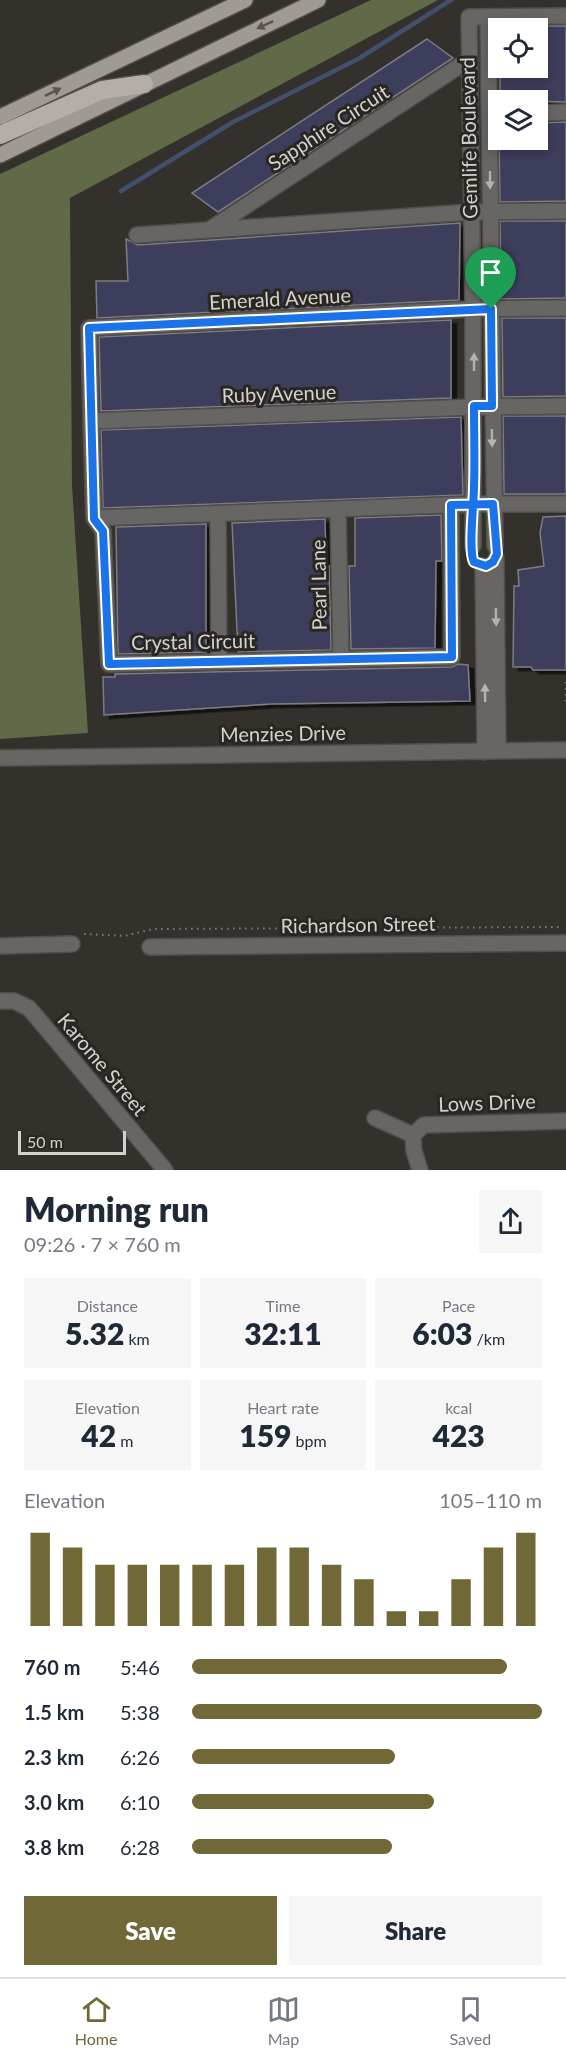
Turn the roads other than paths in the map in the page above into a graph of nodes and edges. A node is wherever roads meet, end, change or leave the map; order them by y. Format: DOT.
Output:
graph roads {
  1 [pos="245,0"];
  2 [pos="318,0"];
  3 [pos="566,16"];
  4 [pos="488,17"];
  5 [pos="470,59"];
  6 [pos="144,84"];
  7 [pos="493,90"];
  8 [pos="548,112"];
  9 [pos="566,112"];
  10 [pos="471,113"];
  11 [pos="488,113"];
  12 [pos="0,117"];
  13 [pos="0,135"];
  14 [pos="493,150"];
  15 [pos="0,155"];
  16 [pos="566,211"];
  17 [pos="471,212"];
  18 [pos="490,212"];
  19 [pos="209,230"];
  20 [pos="137,235"];
  21 [pos="566,308"];
  22 [pos="473,309"];
  23 [pos="491,309"];
  24 [pos="474,406"];
  25 [pos="492,406"];
  26 [pos="566,406"];
  27 [pos="91,421"];
  28 [pos="473,504"];
  29 [pos="493,504"];
  30 [pos="566,504"];
  31 [pos="451,505"];
  32 [pos="338,510"];
  33 [pos="218,514"];
  34 [pos="94,519"];
  35 [pos="473,546"];
  36 [pos="491,557"];
  37 [pos="341,659"];
  38 [pos="219,662"];
  39 [pos="566,750"];
  40 [pos="491,751"];
  41 [pos="0,758"];
  42 [pos="566,943"];
  43 [pos="72,944"];
  44 [pos="0,946"];
  45 [pos="150,947"];
  46 [pos="0,1001"];
  47 [pos="375,1118"];
  48 [pos="566,1120"];
  49 [pos="413,1135"];
  50 [pos="165,1170"];
  51 [pos="420,1170"];
  12 -- 1 [label="main road, one-way"];
  2 -- 6 [label="main road, one-way"];
  3 -- 4 [label="street"];
  4 -- 5 [label="street, Gemlife Boulevard"];
  4 -- 7 [label="street, Gemlife Boulevard"];
  5 -- 10 [label="street, Gemlife Boulevard"];
  5 -- 19 [label="street, Sapphire Circuit"];
  6 -- 13 [label="highway"];
  6 -- 15 [label="main road"];
  8 -- 9 [label="street"];
  10 -- 11 [label="street"];
  10 -- 17 [label="street, Gemlife Boulevard"];
  14 -- 18 [label="street, Gemlife Boulevard, one-way"];
  16 -- 18 [label="street, Sapphire Circuit"];
  17 -- 18 [label="street, Sapphire Circuit"];
  17 -- 19 [label="street, Sapphire Circuit"];
  17 -- 22 [label="street, Gemlife Boulevard"];
  18 -- 23 [label="street, Gemlife Boulevard"];
  19 -- 20 [label="street, Sapphire Circuit"];
  21 -- 23 [label="street, Emerald Avenue"];
  22 -- 23 [label="street, Emerald Avenue"];
  24 -- 22 [label="street, Gemlife Boulevard, one-way"];
  22 -- 27 [label="street, Emerald Avenue"];
  23 -- 25 [label="street, Gemlife Boulevard"];
  24 -- 25 [label="street, Ruby Avenue"];
  24 -- 27 [label="street, Ruby Avenue"];
  24 -- 28 [label="street, Gemlife Boulevard"];
  25 -- 26 [label="street, Ruby Avenue"];
  25 -- 29 [label="street, Gemlife Boulevard, one-way"];
  27 -- 34 [label="street"];
  28 -- 29 [label="street"];
  28 -- 31 [label="street"];
  28 -- 35 [label="street, Gemlife Boulevard"];
  29 -- 30 [label="street"];
  29 -- 36 [label="street, Gemlife Boulevard"];
  31 -- 32 [label="street"];
  31 -- 37 [label="street, Crystal Circuit"];
  32 -- 33 [label="street"];
  32 -- 37 [label="street, Pearl Lane"];
  33 -- 34 [label="street"];
  33 -- 38 [label="street"];
  34 -- 38 [label="street, Crystal Circuit"];
  35 -- 36 [label="street"];
  35 -- 36 [label="street"];
  36 -- 40 [label="street, Gemlife Boulevard"];
  37 -- 38 [label="street, Crystal Circuit"];
  39 -- 40 [label="street, Menzies Drive"];
  40 -- 41 [label="street, Menzies Drive"];
  42 -- 45 [label="street, Richardson Street"];
  43 -- 44 [label="street"];
  46 -- 50 [label="street, Karome Street"];
  47 -- 49 [label="street"];
  48 -- 49 [label="street, Lows Drive"];
  49 -- 51 [label="street"];
}
